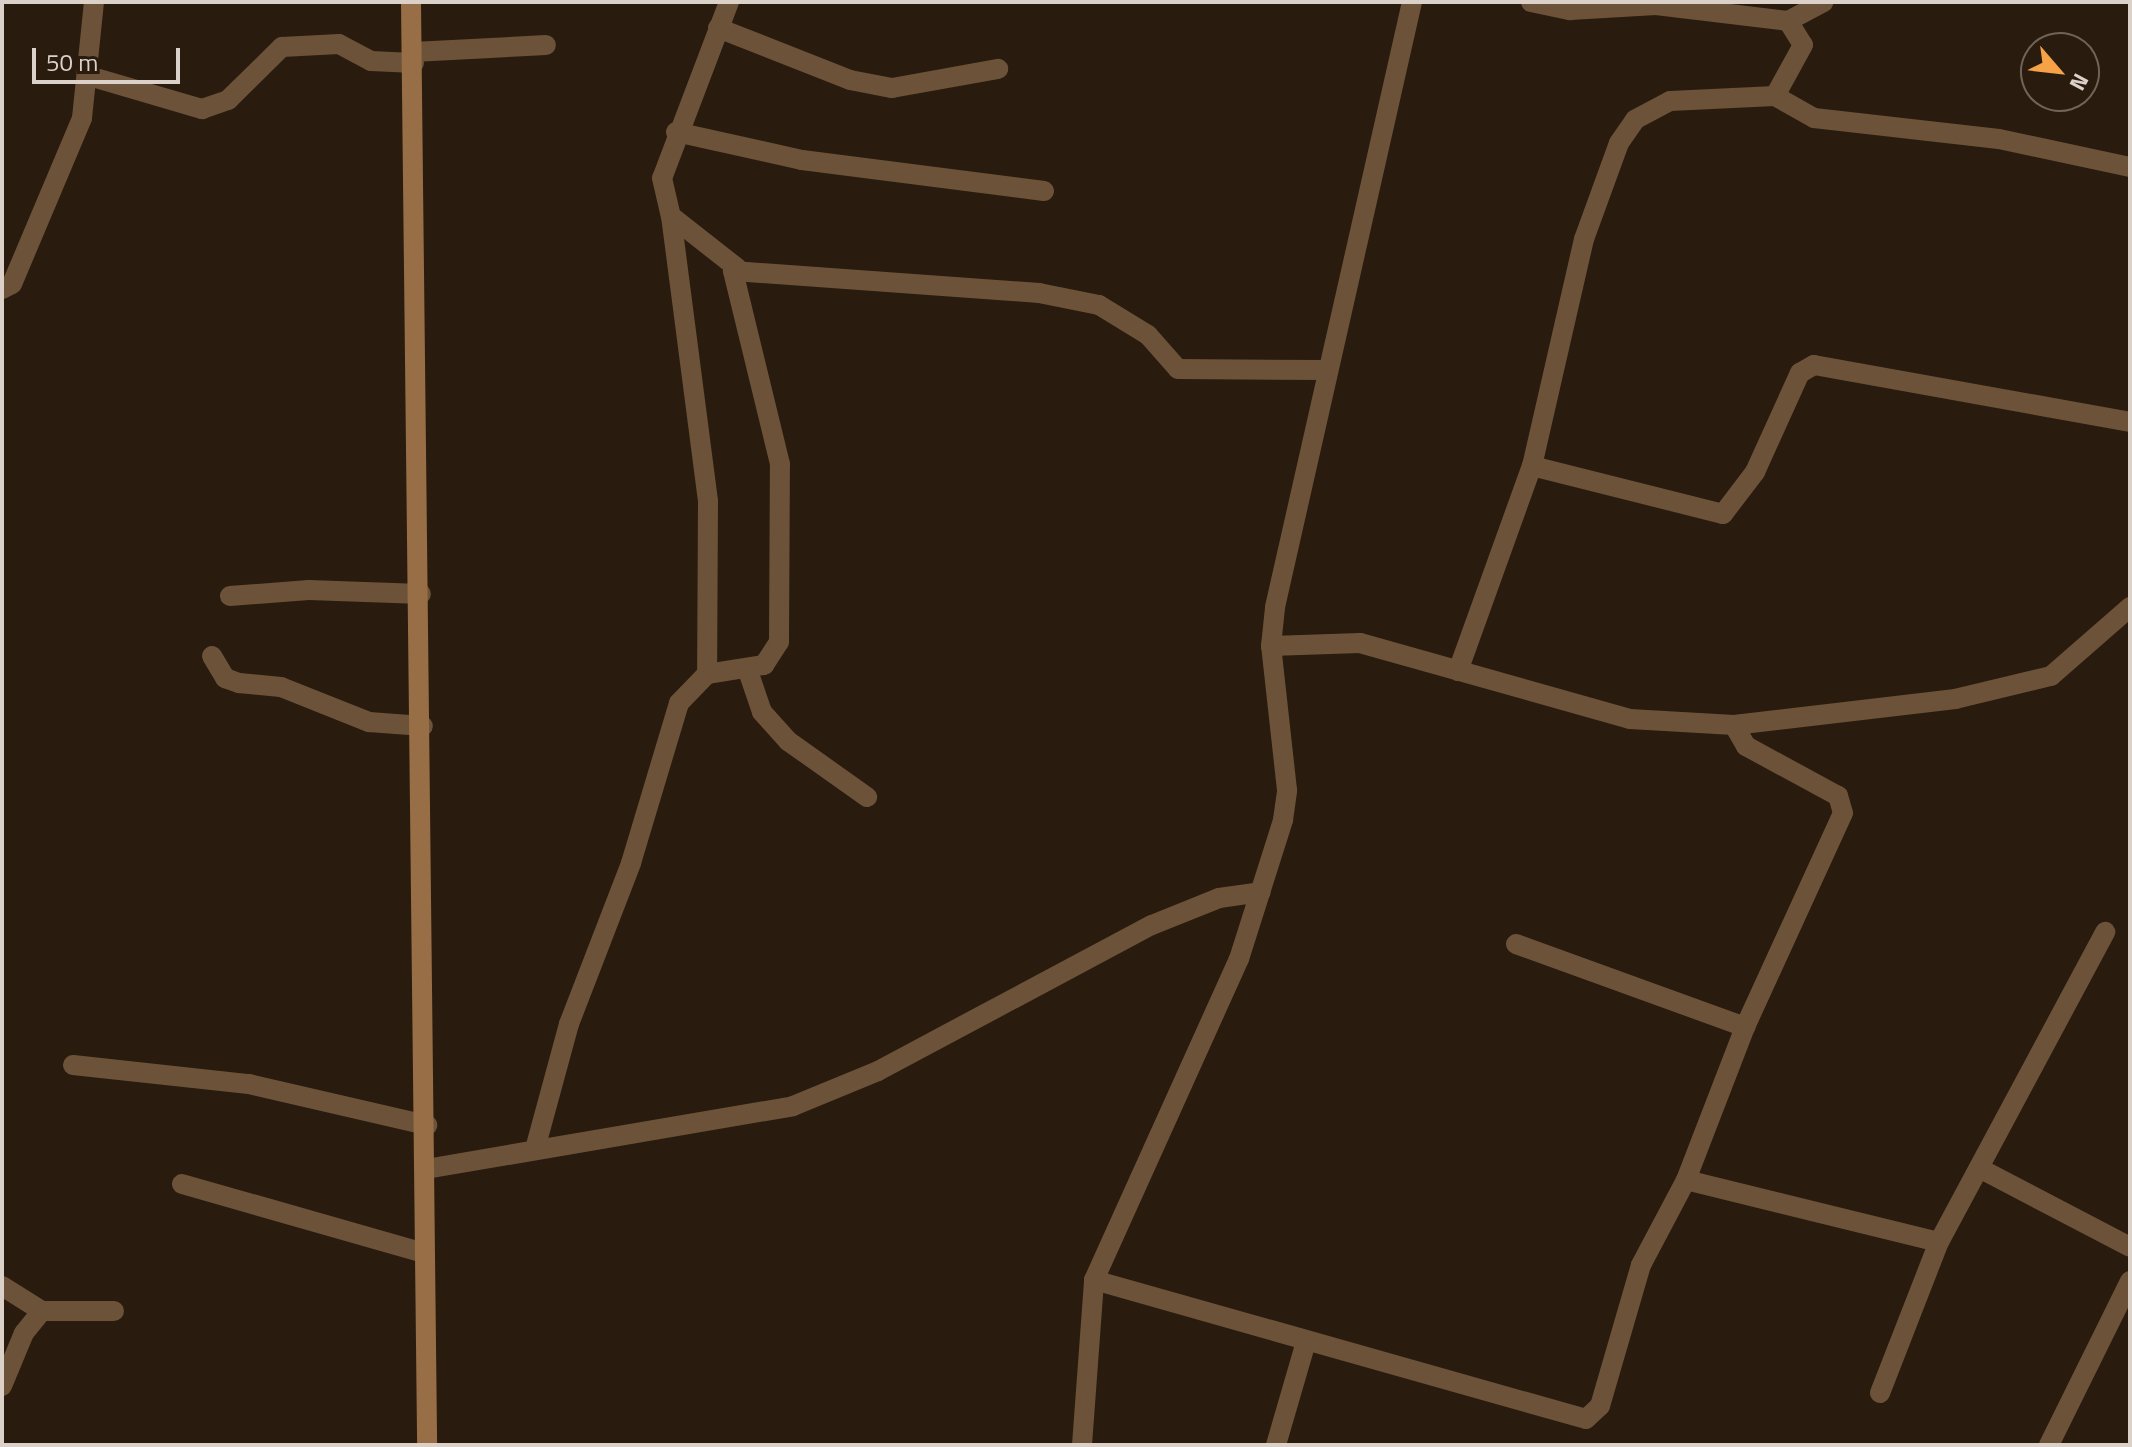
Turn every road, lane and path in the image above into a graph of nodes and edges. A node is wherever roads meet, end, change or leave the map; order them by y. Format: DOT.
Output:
graph roads {
  1 [pos="94,2"];
  2 [pos="411,2"];
  3 [pos="729,2"];
  4 [pos="1412,2"];
  5 [pos="1531,2"];
  6 [pos="1823,2"];
  7 [pos="1788,21"];
  8 [pos="718,28"];
  9 [pos="546,45"];
  10 [pos="414,58"];
  11 [pos="998,69"];
  12 [pos="89,76"];
  13 [pos="1775,96"];
  14 [pos="676,132"];
  15 [pos="2130,167"];
  16 [pos="1044,191"];
  17 [pos="671,216"];
  18 [pos="737,268"];
  19 [pos="2,289"];
  20 [pos="1327,370"];
  21 [pos="2130,422"];
  22 [pos="1532,466"];
  23 [pos="421,594"];
  24 [pos="230,596"];
  25 [pos="2130,607"];
  26 [pos="1271,646"];
  27 [pos="212,656"];
  28 [pos="748,671"];
  29 [pos="1458,671"];
  30 [pos="707,674"];
  31 [pos="1734,725"];
  32 [pos="423,726"];
  33 [pos="867,797"];
  34 [pos="1261,892"];
  35 [pos="2105,932"];
  36 [pos="1516,944"];
  37 [pos="1745,1027"];
  38 [pos="73,1065"];
  39 [pos="427,1125"];
  40 [pos="535,1149"];
  41 [pos="1979,1168"];
  42 [pos="426,1169"];
  43 [pos="1686,1180"];
  44 [pos="182,1184"];
  45 [pos="1939,1242"];
  46 [pos="2130,1247"];
  47 [pos="424,1253"];
  48 [pos="1094,1280"];
  49 [pos="2130,1281"];
  50 [pos="2,1286"];
  51 [pos="42,1311"];
  52 [pos="114,1311"];
  53 [pos="1305,1345"];
  54 [pos="2,1386"];
  55 [pos="1880,1393"];
  56 [pos="427,1445"];
  57 [pos="1082,1445"];
  58 [pos="1276,1445"];
  59 [pos="2049,1445"];
  1 -- 12 [label="street"];
  2 -- 10 [label="main road"];
  3 -- 8 [label="street"];
  4 -- 20 [label="street"];
  5 -- 7 [label="street"];
  6 -- 7 [label="street"];
  7 -- 13 [label="street"];
  8 -- 11 [label="street"];
  8 -- 14 [label="street"];
  9 -- 10 [label="street"];
  10 -- 12 [label="street"];
  10 -- 23 [label="main road"];
  12 -- 19 [label="street"];
  13 -- 15 [label="street"];
  13 -- 22 [label="street"];
  14 -- 16 [label="street"];
  14 -- 17 [label="street"];
  17 -- 18 [label="street"];
  17 -- 30 [label="street"];
  18 -- 20 [label="street"];
  18 -- 28 [label="street"];
  20 -- 26 [label="street"];
  21 -- 22 [label="street"];
  22 -- 29 [label="street"];
  23 -- 24 [label="street"];
  23 -- 32 [label="main road"];
  25 -- 31 [label="street"];
  26 -- 29 [label="street"];
  26 -- 34 [label="street"];
  27 -- 32 [label="street"];
  28 -- 30 [label="street"];
  28 -- 33 [label="street"];
  29 -- 31 [label="street"];
  30 -- 40 [label="street"];
  31 -- 37 [label="street"];
  32 -- 39 [label="main road"];
  34 -- 40 [label="street"];
  34 -- 48 [label="street"];
  35 -- 41 [label="street"];
  36 -- 37 [label="street"];
  37 -- 43 [label="street"];
  38 -- 39 [label="street"];
  39 -- 42 [label="main road"];
  40 -- 42 [label="street"];
  41 -- 45 [label="street"];
  41 -- 46 [label="street"];
  42 -- 47 [label="main road"];
  43 -- 45 [label="street"];
  43 -- 53 [label="street"];
  44 -- 47 [label="street"];
  45 -- 55 [label="street"];
  47 -- 56 [label="main road"];
  48 -- 53 [label="street"];
  48 -- 57 [label="street"];
  49 -- 59 [label="street"];
  50 -- 51 [label="street"];
  51 -- 52 [label="street"];
  51 -- 54 [label="street"];
  53 -- 58 [label="street"];
}
